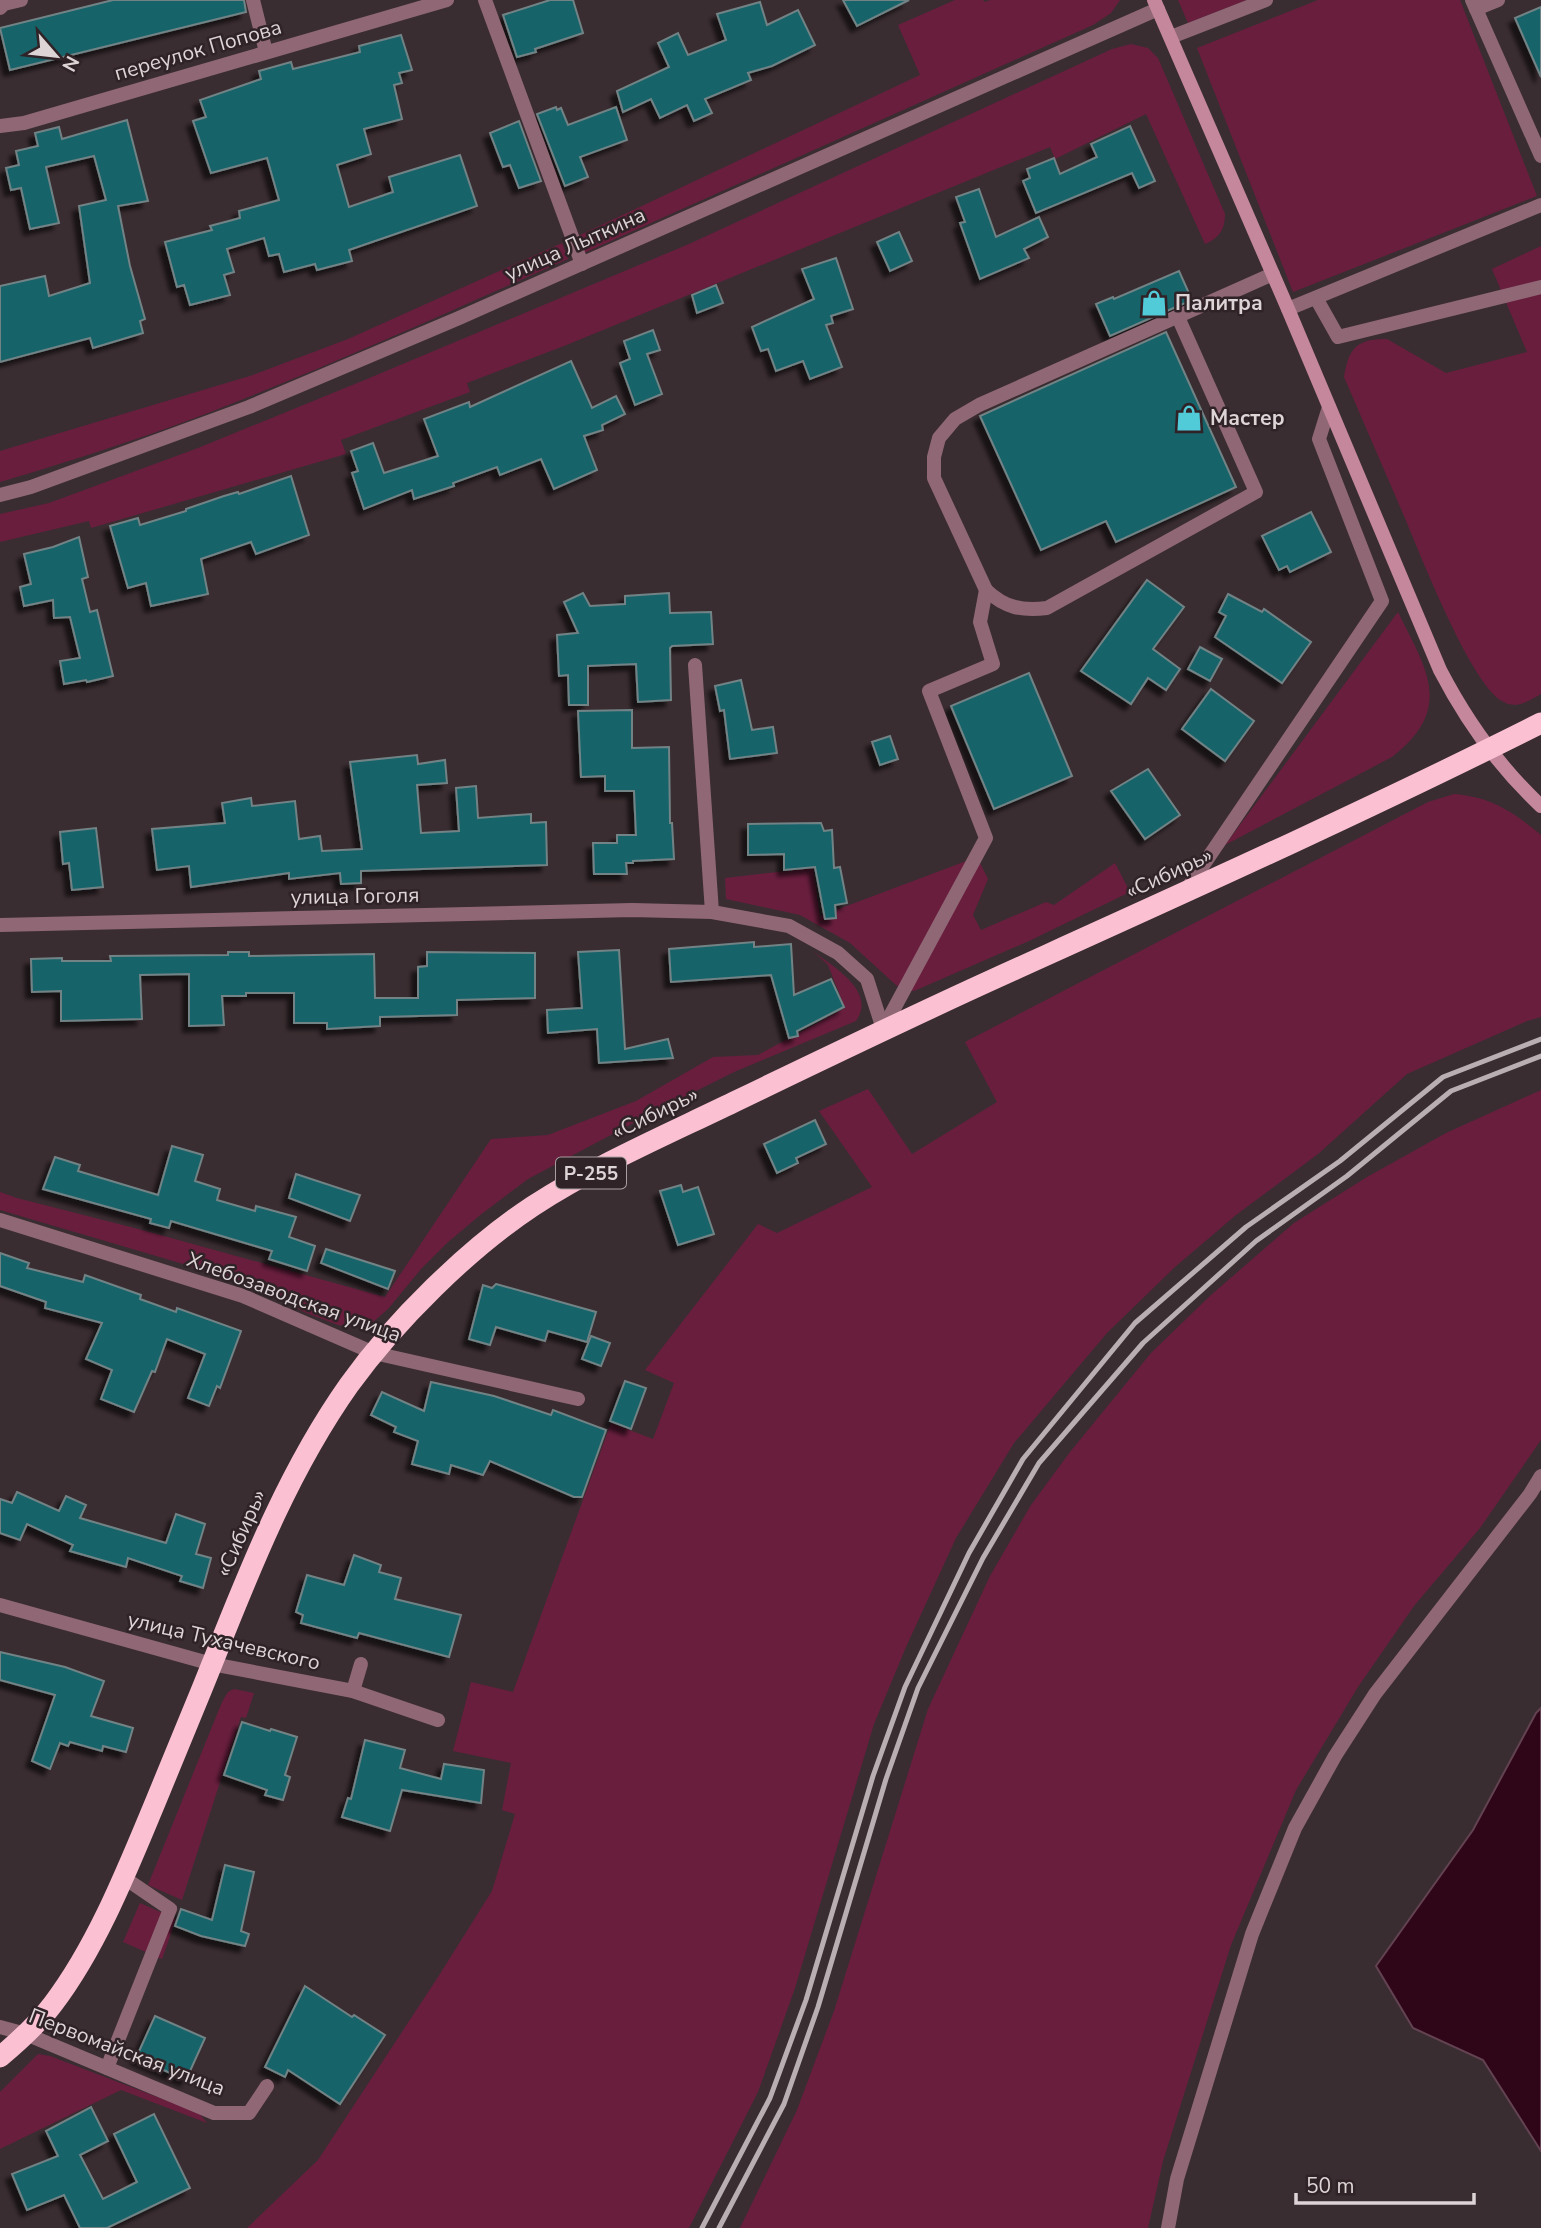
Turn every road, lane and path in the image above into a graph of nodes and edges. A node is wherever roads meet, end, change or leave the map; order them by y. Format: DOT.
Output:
graph roads {
  1 [pos="20,0"];
  2 [pos="253,0"];
  3 [pos="447,0"];
  4 [pos="485,0"];
  5 [pos="1266,0"];
  6 [pos="1498,0"];
  7 [pos="3,4"];
  8 [pos="1156,4"];
  9 [pos="1474,4"];
  10 [pos="1171,37"];
  11 [pos="266,52"];
  12 [pos="0,126"];
  13 [pos="1541,156"];
  14 [pos="1541,205"];
  15 [pos="582,264"];
  16 [pos="1273,274"];
  17 [pos="1541,287"];
  18 [pos="1316,298"];
  19 [pos="1289,309"];
  20 [pos="1178,317"];
  21 [pos="1329,407"];
  22 [pos="0,495"];
  23 [pos="986,590"];
  24 [pos="695,665"];
  25 [pos="1541,723"];
  26 [pos="1489,749"];
  27 [pos="1541,806"];
  28 [pos="1184,893"];
  29 [pos="712,912"];
  30 [pos="0,925"];
  31 [pos="884,1029"];
  32 [pos="0,1220"];
  33 [pos="374,1353"];
  34 [pos="578,1399"];
  35 [pos="1541,1476"];
  36 [pos="0,1605"];
  37 [pos="212,1664"];
  38 [pos="361,1664"];
  39 [pos="352,1691"];
  40 [pos="438,1720"];
  41 [pos="123,1877"];
  42 [pos="0,2027"];
  43 [pos="26,2034"];
  44 [pos="0,2057"];
  45 [pos="107,2068"];
  46 [pos="267,2086"];
  47 [pos="1168,2228"];
  1 -- 7 [label="street"];
  2 -- 11 [label="street"];
  3 -- 11 [label="street, переулок Попова"];
  4 -- 15 [label="street"];
  5 -- 10 [label="street"];
  6 -- 9 [label="street"];
  8 -- 10 [label="street"];
  8 -- 15 [label="street, улица Лыткина"];
  9 -- 13 [label="street"];
  10 -- 16 [label="street"];
  11 -- 12 [label="street, переулок Попова"];
  14 -- 18 [label="street"];
  15 -- 22 [label="street, улица Лыткина"];
  16 -- 19 [label="street"];
  16 -- 20 [label="street"];
  17 -- 18 [label="street"];
  18 -- 19 [label="street"];
  19 -- 21 [label="street"];
  20 -- 23 [label="street"];
  20 -- 23 [label="street"];
  21 -- 26 [label="street"];
  21 -- 28 [label="street"];
  23 -- 31 [label="street"];
  24 -- 29 [label="street"];
  25 -- 26 [label="highway, «Сибирь» / Р-255"];
  26 -- 27 [label="street"];
  26 -- 28 [label="highway, «Сибирь» / Р-255"];
  28 -- 31 [label="highway, «Сибирь» / Р-255"];
  29 -- 30 [label="street, улица Гоголя"];
  29 -- 31 [label="street, улица Гоголя"];
  31 -- 33 [label="highway, «Сибирь» / Р-255"];
  32 -- 33 [label="street, Хлебозаводская улица"];
  33 -- 34 [label="street, Хлебозаводская улица"];
  33 -- 37 [label="highway, «Сибирь» / Р-255"];
  35 -- 47 [label="street"];
  36 -- 37 [label="street, улица Тухачевского"];
  37 -- 39 [label="street, улица Тухачевского"];
  37 -- 41 [label="highway, «Сибирь» / Р-255"];
  38 -- 39 [label="street"];
  39 -- 40 [label="street, улица Тухачевского"];
  41 -- 43 [label="highway, «Сибирь» / Р-255"];
  41 -- 45 [label="street"];
  42 -- 43 [label="street, Первомайская улица"];
  43 -- 44 [label="highway, Р-255"];
  43 -- 45 [label="street, Первомайская улица"];
  45 -- 46 [label="street, Первомайская улица"];
}
